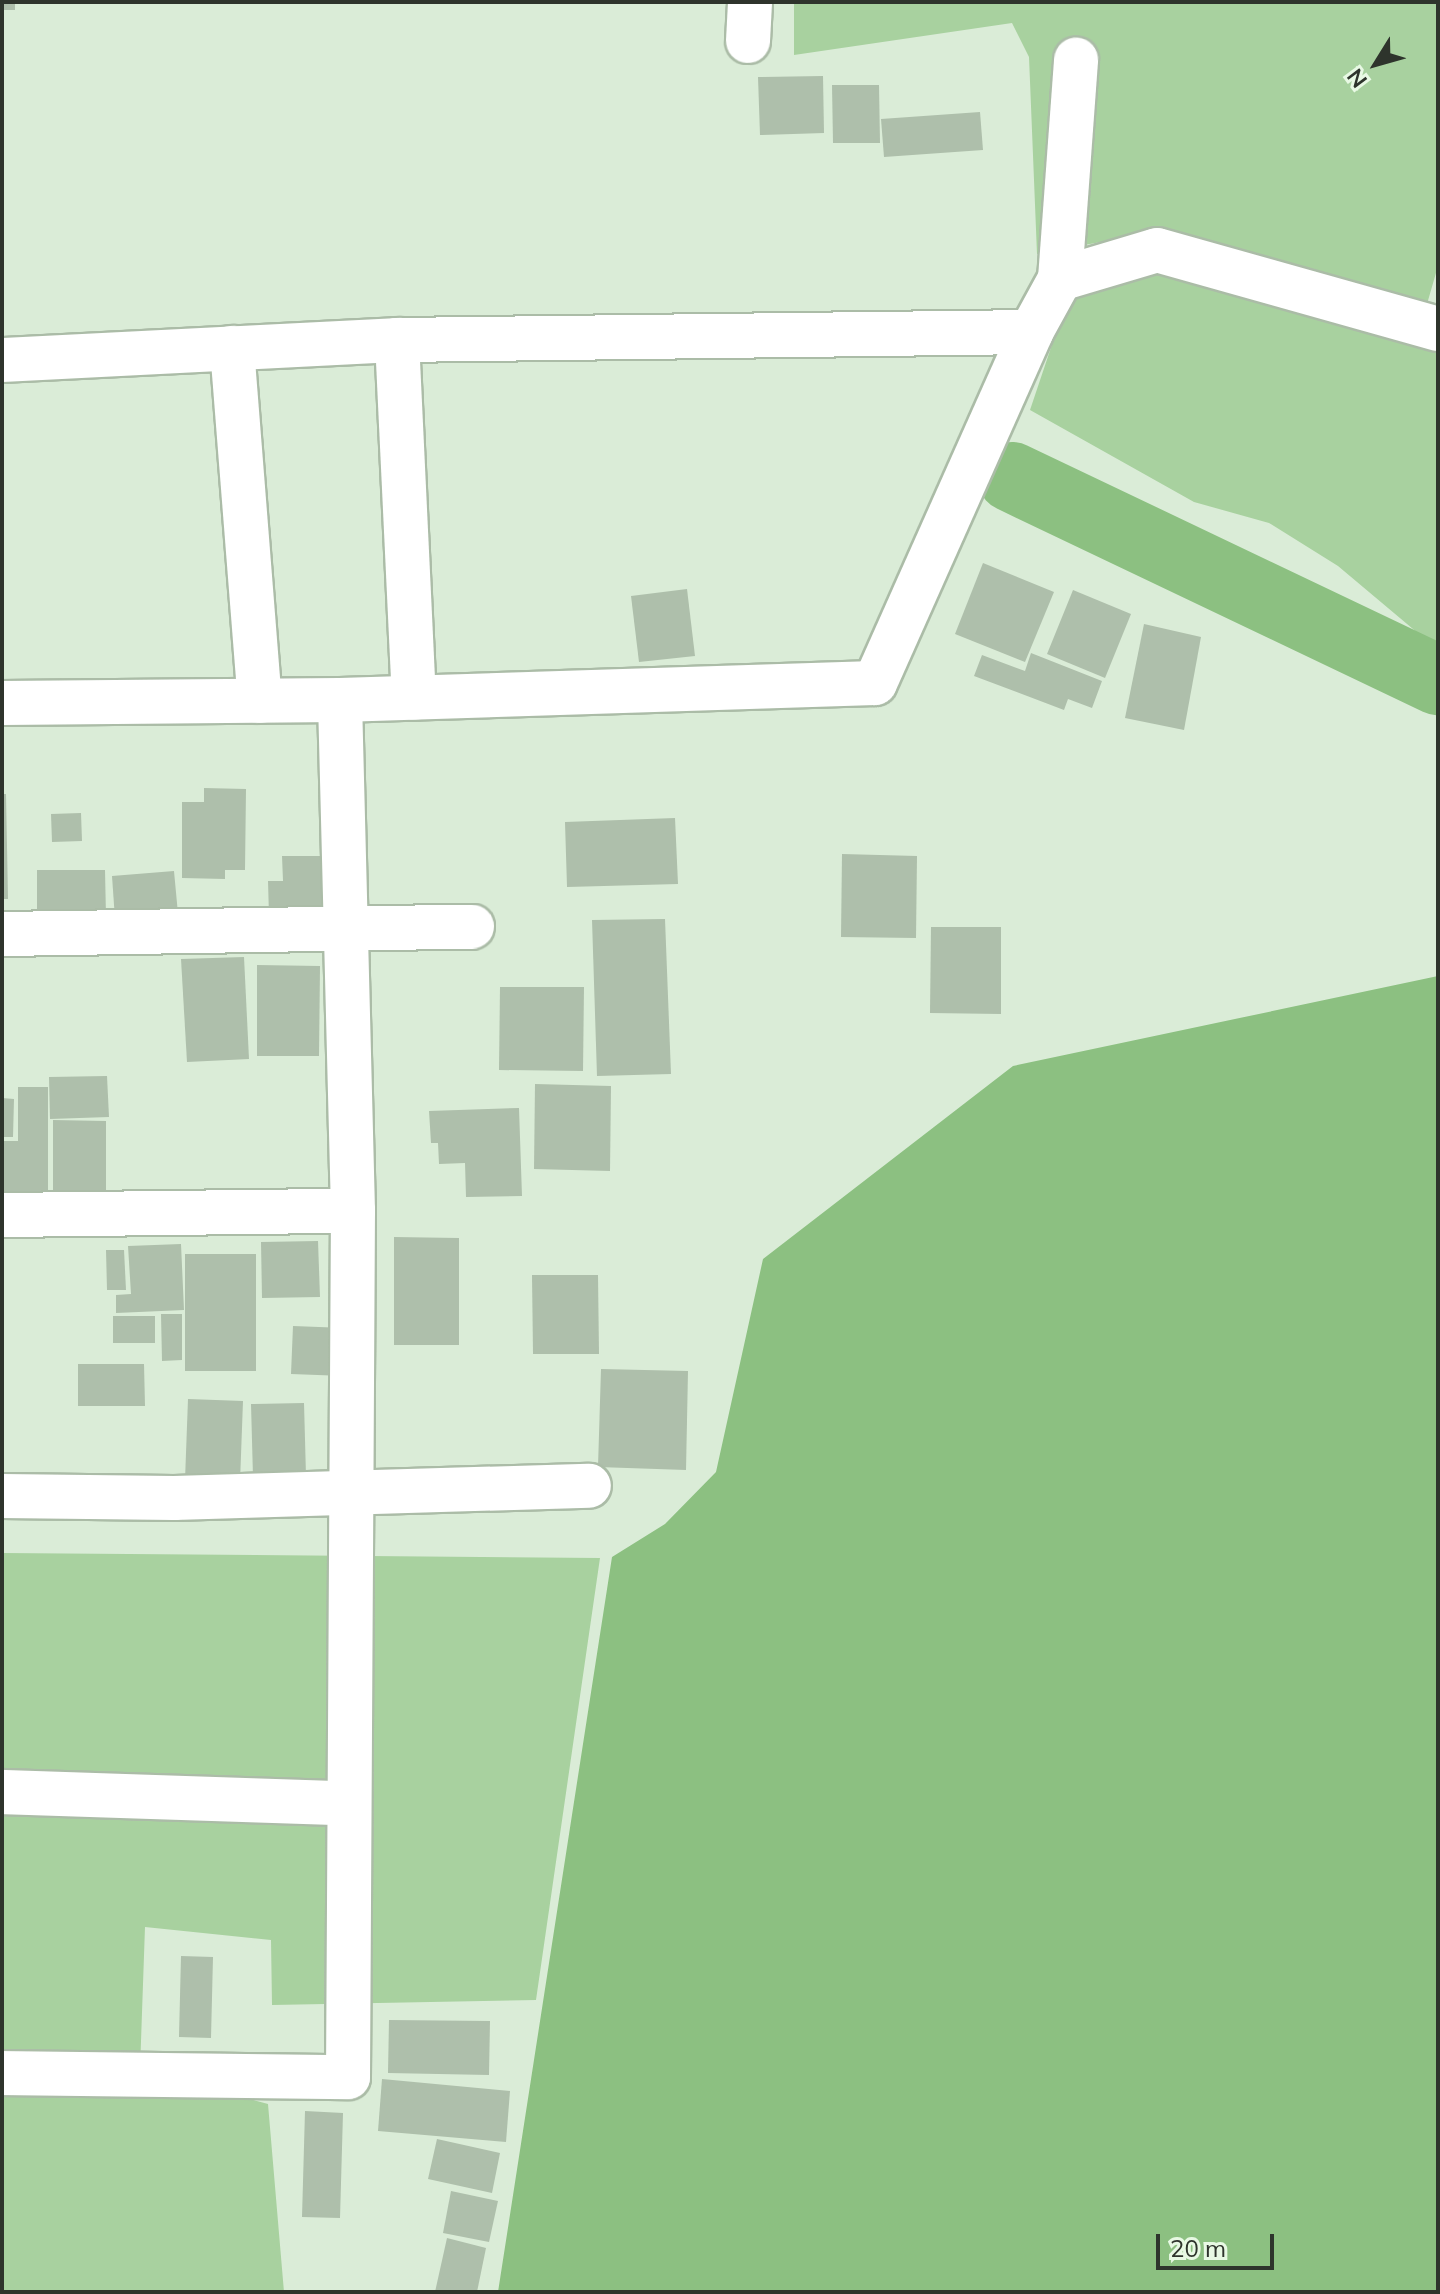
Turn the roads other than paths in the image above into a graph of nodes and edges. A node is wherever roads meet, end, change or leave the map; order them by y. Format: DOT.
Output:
graph roads {
  1 [pos="1076,60"];
  2 [pos="1060,279"];
  3 [pos="1438,329"];
  4 [pos="1031,332"];
  5 [pos="397,340"];
  6 [pos="232,348"];
  7 [pos="2,360"];
  8 [pos="414,698"];
  9 [pos="340,700"];
  10 [pos="260,701"];
  11 [pos="2,703"];
  12 [pos="345,927"];
  13 [pos="472,927"];
  14 [pos="2,934"];
  15 [pos="353,1211"];
  16 [pos="2,1215"];
  17 [pos="589,1486"];
  18 [pos="349,1490"];
  19 [pos="2,1496"];
  20 [pos="2,1792"];
  21 [pos="328,1803"];
  22 [pos="2,2073"];
  1 -- 2 [label="street"];
  2 -- 3 [label="street"];
  2 -- 4 [label="street"];
  4 -- 5 [label="street"];
  4 -- 8 [label="street"];
  5 -- 6 [label="street"];
  5 -- 8 [label="street"];
  6 -- 7 [label="street"];
  6 -- 10 [label="street"];
  8 -- 9 [label="street"];
  9 -- 10 [label="street"];
  9 -- 12 [label="street"];
  10 -- 11 [label="street"];
  12 -- 13 [label="street"];
  12 -- 14 [label="street"];
  12 -- 15 [label="street"];
  15 -- 16 [label="street"];
  15 -- 18 [label="street"];
  17 -- 18 [label="street"];
  18 -- 19 [label="street"];
  18 -- 22 [label="street"];
  20 -- 21 [label="street"];
}
